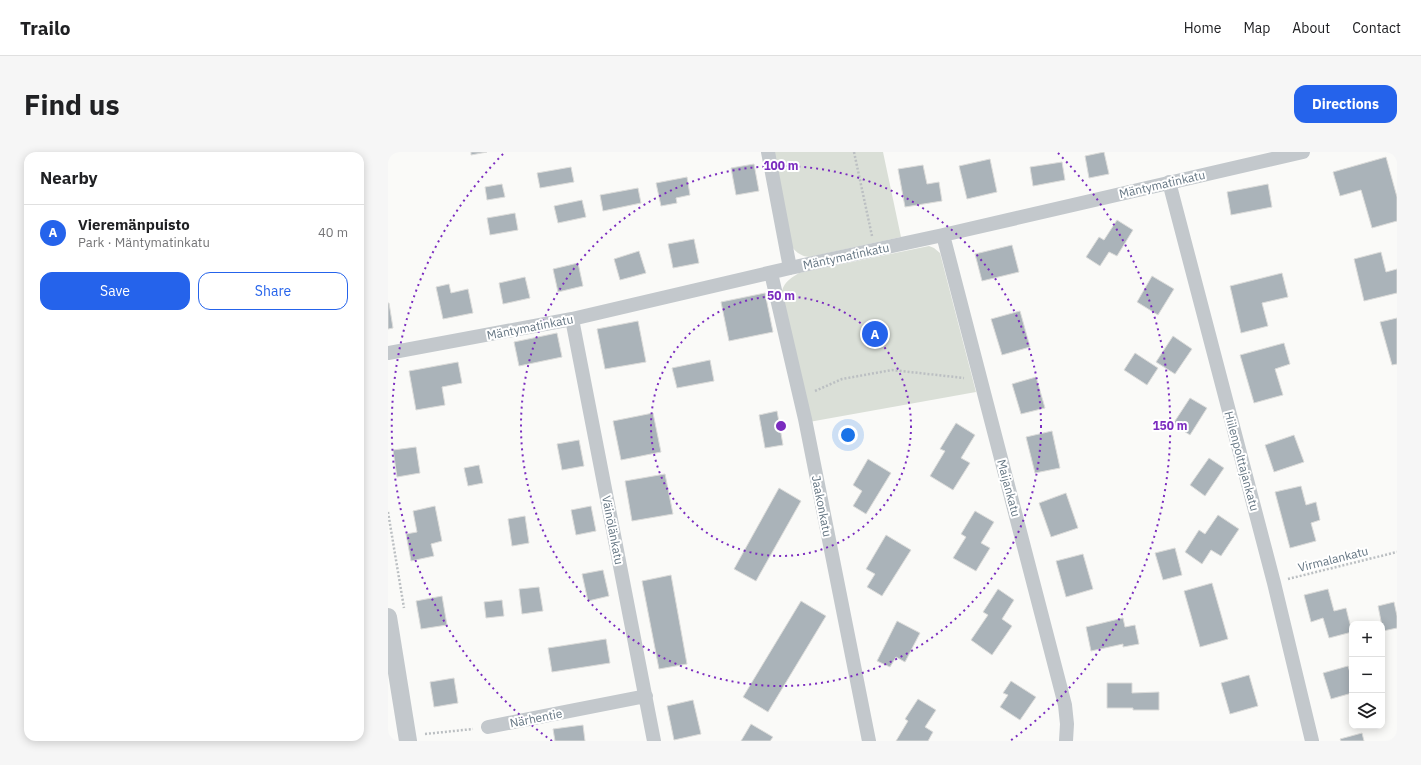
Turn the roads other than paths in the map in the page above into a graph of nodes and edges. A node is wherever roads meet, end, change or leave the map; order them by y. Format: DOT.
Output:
graph roads {
  1 [pos="768,152"];
  2 [pos="1303,152"];
  3 [pos="1169,182"];
  4 [pos="943,235"];
  5 [pos="790,268"];
  6 [pos="771,273"];
  7 [pos="572,319"];
  8 [pos="388,353"];
  9 [pos="388,617"];
  10 [pos="646,696"];
  11 [pos="488,727"];
  12 [pos="408,741"];
  13 [pos="654,741"];
  14 [pos="869,741"];
  15 [pos="1066,741"];
  16 [pos="1312,741"];
  1 -- 5 [label="street"];
  2 -- 3 [label="street, Mäntymatinkatu"];
  3 -- 4 [label="street, Mäntymatinkatu"];
  3 -- 16 [label="street, Hiilenpolttajankatu"];
  4 -- 5 [label="street, Mäntymatinkatu"];
  4 -- 15 [label="street, Maijankatu"];
  5 -- 6 [label="street, Mäntymatinkatu"];
  6 -- 7 [label="street, Mäntymatinkatu"];
  6 -- 14 [label="street, Jaakonkatu"];
  7 -- 8 [label="street, Mäntymatinkatu"];
  7 -- 10 [label="street, Väinölänkatu"];
  9 -- 12 [label="street"];
  10 -- 11 [label="street, Närhentie"];
  10 -- 13 [label="street, Väinölänkatu"];
}
